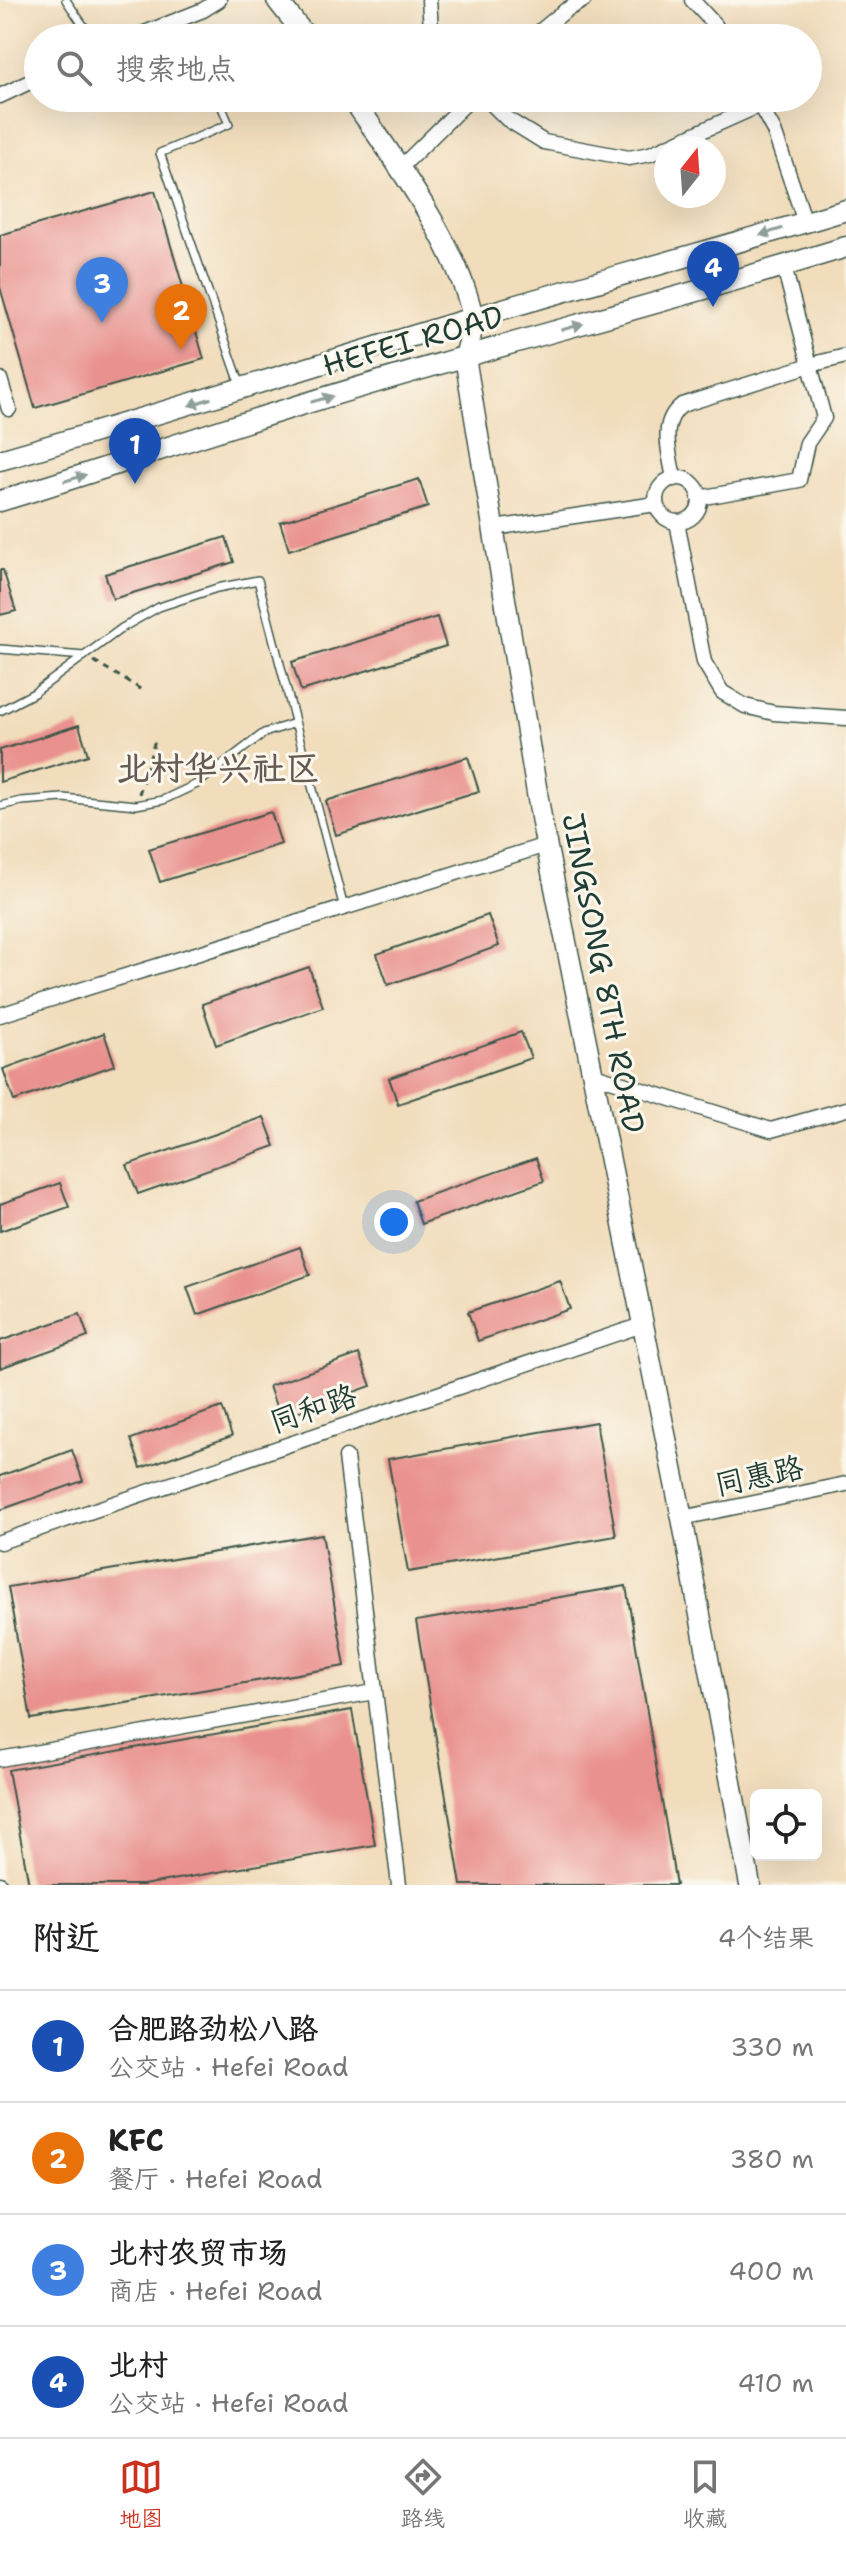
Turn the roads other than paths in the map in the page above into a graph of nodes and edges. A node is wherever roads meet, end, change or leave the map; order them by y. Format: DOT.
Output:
graph roads {
  1 [pos="66,0"];
  2 [pos="219,0"];
  3 [pos="277,0"];
  4 [pos="429,0"];
  5 [pos="584,0"];
  6 [pos="692,0"];
  7 [pos="176,21"];
  8 [pos="82,24"];
  9 [pos="168,24"];
  10 [pos="178,24"];
  11 [pos="296,24"];
  12 [pos="431,24"];
  13 [pos="549,24"];
  14 [pos="714,24"];
  15 [pos="24,85"];
  16 [pos="0,96"];
  17 [pos="224,112"];
  18 [pos="362,112"];
  19 [pos="457,112"];
  20 [pos="500,112"];
  21 [pos="737,112"];
  22 [pos="764,112"];
  23 [pos="400,168"];
  24 [pos="846,210"];
  25 [pos="805,222"];
  26 [pos="846,247"];
  27 [pos="784,267"];
  28 [pos="473,318"];
  29 [pos="846,356"];
  30 [pos="465,357"];
  31 [pos="810,365"];
  32 [pos="0,379"];
  33 [pos="242,388"];
  34 [pos="9,409"];
  35 [pos="0,460"];
  36 [pos="674,479"];
  37 [pos="699,498"];
  38 [pos="0,501"];
  39 [pos="656,504"];
  40 [pos="677,522"];
  41 [pos="494,528"];
  42 [pos="0,649"];
  43 [pos="84,656"];
  44 [pos="0,711"];
  45 [pos="846,718"];
  46 [pos="295,723"];
  47 [pos="0,806"];
  48 [pos="546,845"];
  49 [pos="344,908"];
  50 [pos="0,1015"];
  51 [pos="591,1074"];
  52 [pos="846,1109"];
  53 [pos="642,1325"];
  54 [pos="346,1457"];
  55 [pos="846,1484"];
  56 [pos="682,1518"];
  57 [pos="0,1542"];
  58 [pos="374,1692"];
  59 [pos="0,1759"];
  60 [pos="399,1885"];
  61 [pos="750,1885"];
  1 -- 8 [label="lane"];
  2 -- 7 [label="street"];
  3 -- 11 [label="street"];
  4 -- 12 [label="street"];
  5 -- 13 [label="street"];
  6 -- 14 [label="street"];
  7 -- 9 [label="street"];
  7 -- 10 [label="lane"];
  15 -- 16 [label="street"];
  17 -- 33 [label="lane"];
  18 -- 23 [label="street"];
  19 -- 23 [label="street"];
  20 -- 21 [label="street"];
  22 -- 25 [label="street"];
  23 -- 28 [label="street"];
  24 -- 25 [label="street, HEFEI ROAD"];
  25 -- 28 [label="street, HEFEI ROAD, one-way"];
  26 -- 27 [label="street, HEFEI ROAD"];
  30 -- 27 [label="street, HEFEI ROAD, one-way"];
  27 -- 31 [label="street"];
  28 -- 30 [label="street, JINGSONG 8TH ROAD"];
  28 -- 33 [label="street, HEFEI ROAD"];
  29 -- 31 [label="street"];
  38 -- 30 [label="street, HEFEI ROAD, one-way"];
  30 -- 41 [label="street, JINGSONG 8TH ROAD"];
  31 -- 36 [label="street"];
  31 -- 37 [label="street"];
  32 -- 34 [label="street"];
  33 -- 35 [label="street, HEFEI ROAD, one-way"];
  36 -- 37 [label="street"];
  36 -- 39 [label="street"];
  37 -- 40 [label="street"];
  39 -- 40 [label="street"];
  39 -- 41 [label="street"];
  40 -- 45 [label="street"];
  41 -- 48 [label="street, JINGSONG 8TH ROAD"];
  42 -- 43 [label="lane"];
  43 -- 44 [label="lane"];
  43 -- 46 [label="lane"];
  46 -- 47 [label="lane"];
  46 -- 49 [label="lane"];
  48 -- 49 [label="street"];
  48 -- 51 [label="street, JINGSONG 8TH ROAD"];
  49 -- 50 [label="street"];
  51 -- 52 [label="street"];
  51 -- 53 [label="street, JINGSONG 8TH ROAD"];
  53 -- 56 [label="street, JINGSONG 8TH ROAD"];
  53 -- 57 [label="street, 同和路"];
  54 -- 58 [label="street"];
  55 -- 56 [label="street, 同惠路"];
  56 -- 61 [label="street, JINGSONG 8TH ROAD"];
  58 -- 59 [label="street"];
  58 -- 60 [label="street"];
}
